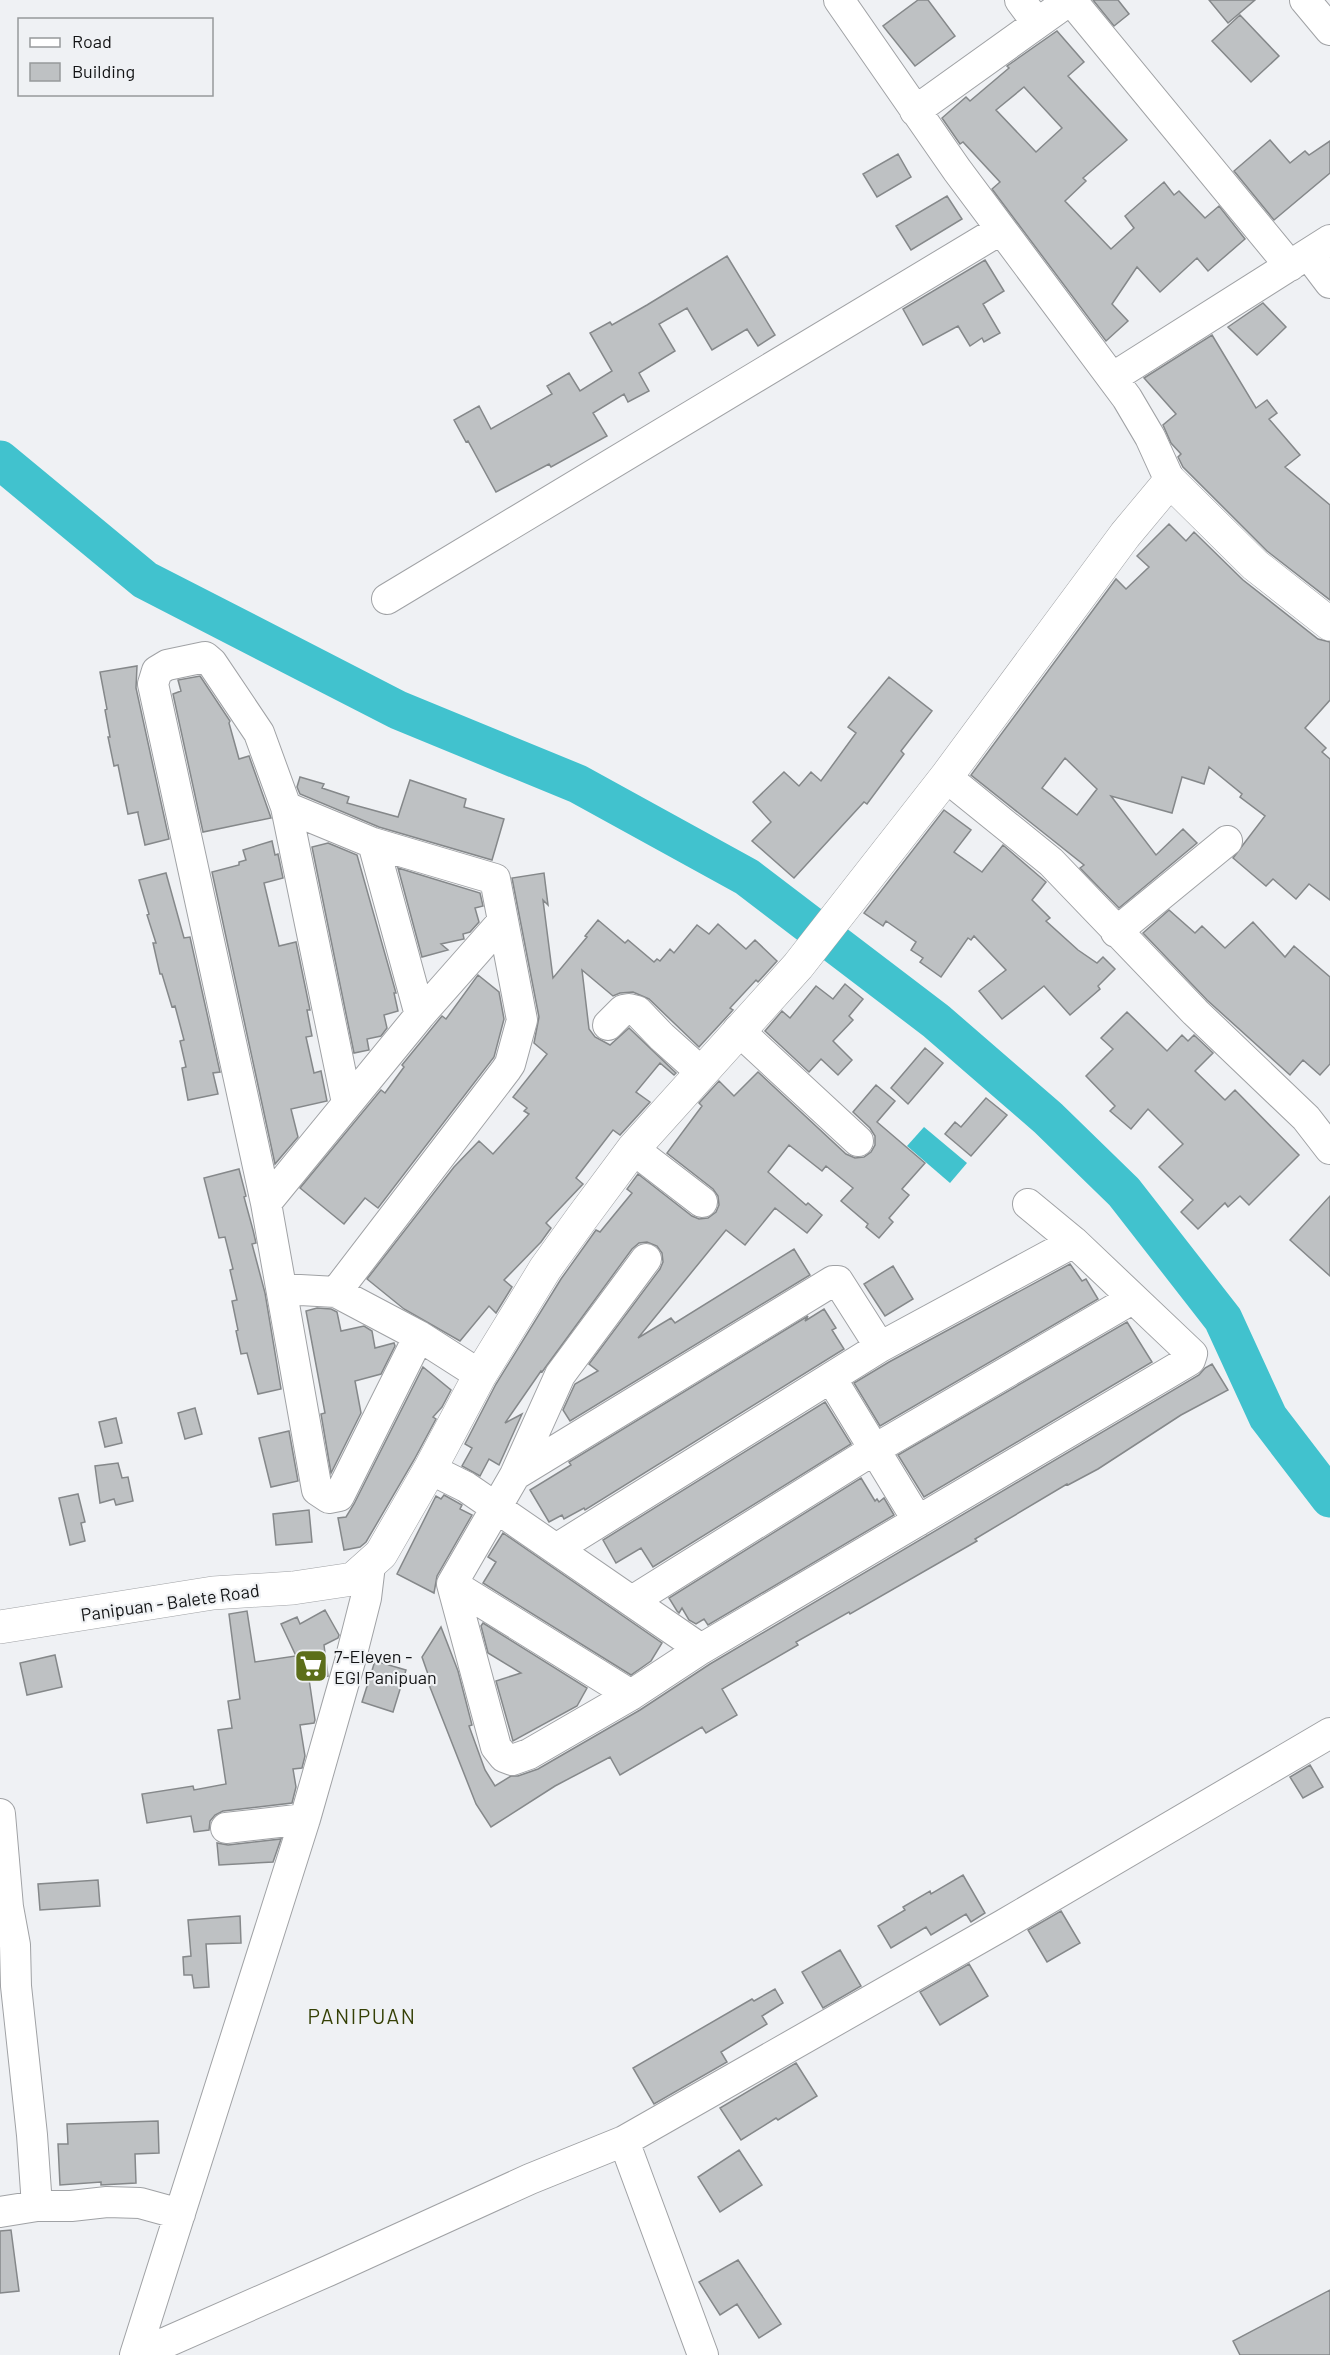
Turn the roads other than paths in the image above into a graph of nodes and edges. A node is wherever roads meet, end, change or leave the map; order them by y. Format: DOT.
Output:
graph roads {
  1 [pos="839,0"];
  2 [pos="1071,0"];
  3 [pos="1305,0"];
  4 [pos="1028,12"];
  5 [pos="1330,30"];
  6 [pos="915,111"];
  7 [pos="1000,230"];
  8 [pos="1309,254"];
  9 [pos="1330,283"];
  10 [pos="1112,378"];
  11 [pos="1170,481"];
  12 [pos="387,599"];
  13 [pos="1330,624"];
  14 [pos="946,777"];
  15 [pos="286,807"];
  16 [pos="1227,841"];
  17 [pos="373,843"];
  18 [pos="503,921"];
  19 [pos="1116,932"];
  20 [pos="420,1015"];
  21 [pos="608,1025"];
  22 [pos="738,1030"];
  23 [pos="700,1072"];
  24 [pos="346,1103"];
  25 [pos="1318,1112"];
  26 [pos="858,1142"];
  27 [pos="633,1149"];
  28 [pos="1330,1149"];
  29 [pos="702,1202"];
  30 [pos="266,1203"];
  31 [pos="1028,1204"];
  32 [pos="1074,1242"];
  33 [pos="646,1259"];
  34 [pos="282,1289"];
  35 [pos="336,1292"];
  36 [pos="1132,1299"];
  37 [pos="419,1336"];
  38 [pos="880,1347"];
  39 [pos="480,1375"];
  40 [pos="831,1378"];
  41 [pos="875,1449"];
  42 [pos="430,1469"];
  43 [pos="515,1475"];
  44 [pos="496,1508"];
  45 [pos="918,1521"];
  46 [pos="556,1549"];
  47 [pos="370,1565"];
  48 [pos="452,1584"];
  49 [pos="632,1601"];
  50 [pos="0,1627"];
  51 [pos="701,1649"];
  52 [pos="631,1695"];
  53 [pos="1330,1733"];
  54 [pos="0,1814"];
  55 [pos="305,1819"];
  56 [pos="226,1827"];
  57 [pos="624,2141"];
  58 [pos="38,2206"];
  59 [pos="0,2212"];
  60 [pos="180,2214"];
  61 [pos="135,2354"];
  62 [pos="703,2355"];
  1 -- 6 [label="street"];
  2 -- 4 [label="street"];
  2 -- 8 [label="street"];
  3 -- 5 [label="street"];
  4 -- 6 [label="street"];
  6 -- 7 [label="street"];
  7 -- 10 [label="street"];
  7 -- 12 [label="street"];
  8 -- 9 [label="street"];
  8 -- 10 [label="street"];
  10 -- 11 [label="street"];
  11 -- 13 [label="main road"];
  11 -- 14 [label="main road"];
  14 -- 19 [label="street"];
  14 -- 22 [label="main road"];
  15 -- 17 [label="street"];
  15 -- 24 [label="street"];
  15 -- 30 [label="street"];
  16 -- 19 [label="street"];
  17 -- 18 [label="street"];
  17 -- 20 [label="street"];
  18 -- 20 [label="street"];
  18 -- 35 [label="street"];
  19 -- 25 [label="street"];
  20 -- 24 [label="street"];
  21 -- 23 [label="street"];
  22 -- 23 [label="main road"];
  22 -- 26 [label="street"];
  23 -- 27 [label="main road"];
  24 -- 30 [label="street"];
  25 -- 28 [label="street"];
  27 -- 29 [label="street"];
  27 -- 39 [label="main road"];
  30 -- 34 [label="street"];
  31 -- 32 [label="street"];
  32 -- 36 [label="street"];
  32 -- 38 [label="street"];
  33 -- 43 [label="street"];
  34 -- 35 [label="street"];
  34 -- 37 [label="street"];
  35 -- 37 [label="street"];
  36 -- 41 [label="street"];
  36 -- 45 [label="street"];
  37 -- 39 [label="street"];
  38 -- 40 [label="street"];
  38 -- 43 [label="street"];
  39 -- 42 [label="main road"];
  40 -- 41 [label="street"];
  40 -- 46 [label="street"];
  41 -- 45 [label="street"];
  41 -- 49 [label="street"];
  42 -- 44 [label="street"];
  42 -- 47 [label="main road"];
  43 -- 44 [label="street"];
  44 -- 46 [label="street"];
  44 -- 48 [label="street"];
  45 -- 51 [label="street"];
  46 -- 49 [label="street"];
  47 -- 50 [label="main road, Panipuan - Balete Road"];
  47 -- 55 [label="street"];
  48 -- 52 [label="street"];
  48 -- 52 [label="street"];
  49 -- 51 [label="street"];
  51 -- 52 [label="street"];
  53 -- 57 [label="street"];
  54 -- 58 [label="street"];
  55 -- 56 [label="street"];
  55 -- 60 [label="street"];
  57 -- 61 [label="street"];
  57 -- 62 [label="street"];
  58 -- 59 [label="street"];
  58 -- 60 [label="street"];
  60 -- 61 [label="street"];
}
